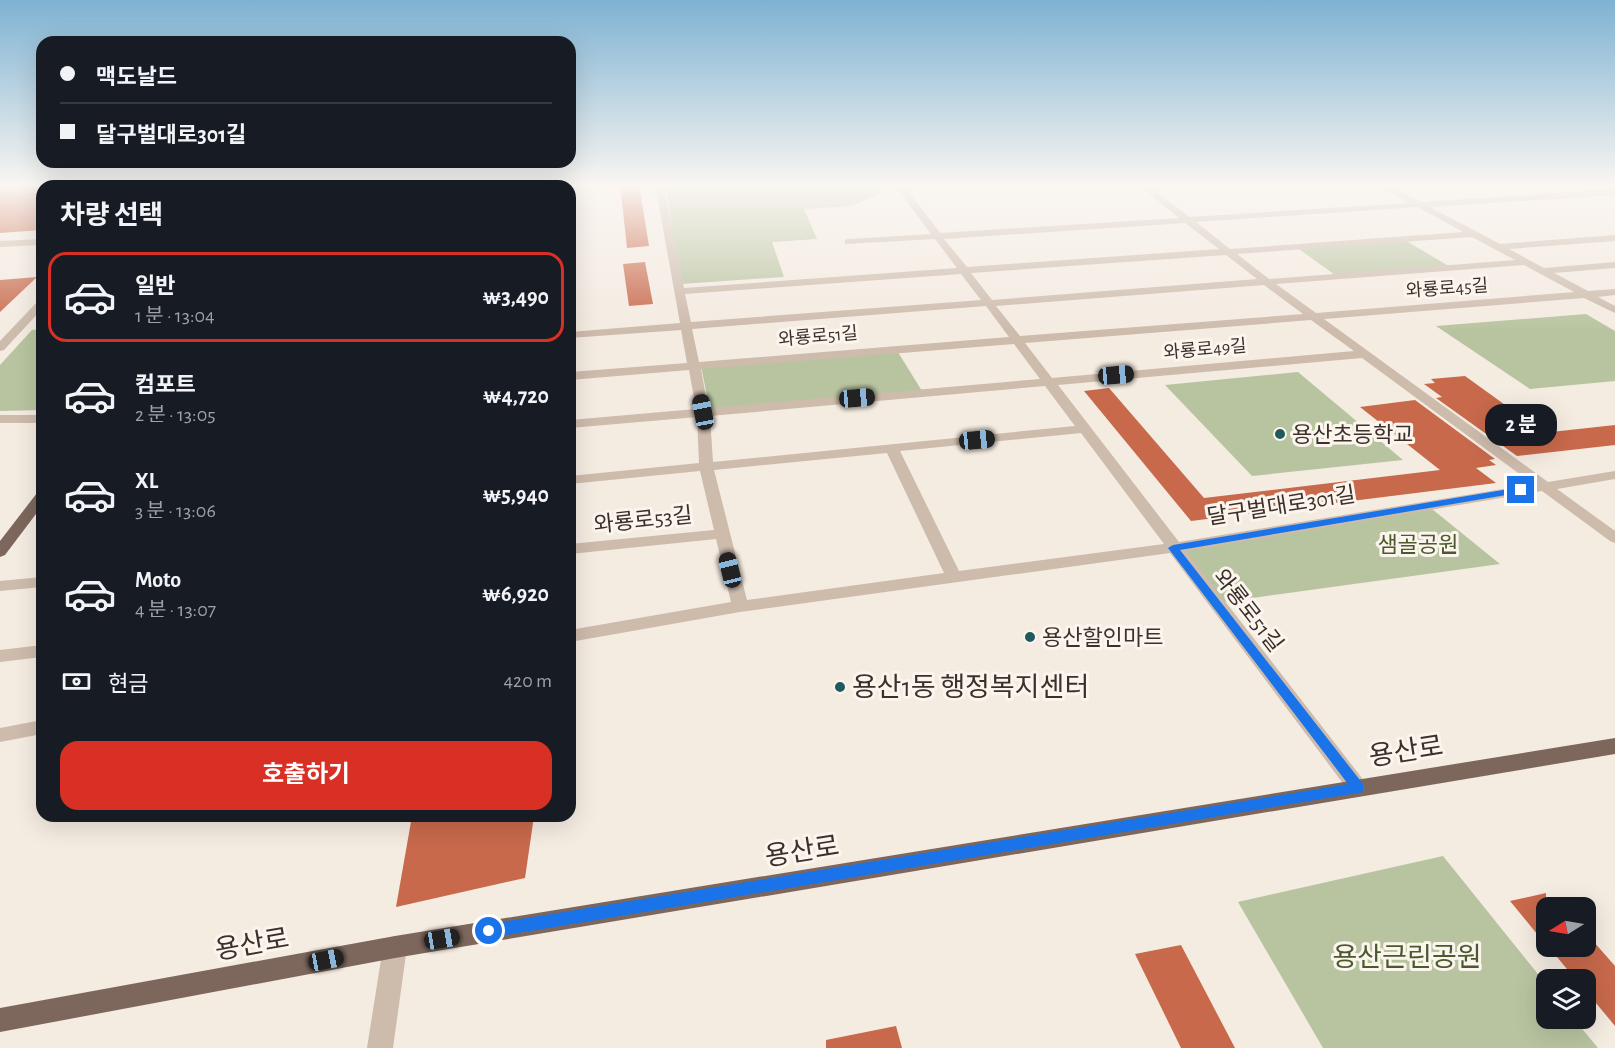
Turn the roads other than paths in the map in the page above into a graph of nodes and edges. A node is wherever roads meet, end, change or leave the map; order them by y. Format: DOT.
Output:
graph roads {
  1 [pos="669,233"];
  2 [pos="934,233"];
  3 [pos="982,233"];
  4 [pos="1205,233"];
  5 [pos="1473,234"];
  6 [pos="936,236"];
  7 [pos="1615,238"];
  8 [pos="36,242"];
  9 [pos="848,242"];
  10 [pos="0,244"];
  11 [pos="1498,247"];
  12 [pos="1229,251"];
  13 [pos="1525,262"];
  14 [pos="1615,265"];
  15 [pos="964,270"];
  16 [pos="1542,271"];
  17 [pos="1267,282"];
  18 [pos="680,291"];
  19 [pos="1615,292"];
  20 [pos="1584,294"];
  21 [pos="989,303"];
  22 [pos="36,309"];
  23 [pos="1615,310"];
  24 [pos="1312,315"];
  25 [pos="687,326"];
  26 [pos="576,335"];
  27 [pos="1016,339"];
  28 [pos="0,348"];
  29 [pos="1365,354"];
  30 [pos="694,366"];
  31 [pos="576,376"];
  32 [pos="1047,381"];
  33 [pos="703,412"];
  34 [pos="0,419"];
  35 [pos="36,419"];
  36 [pos="576,423"];
  37 [pos="1084,429"];
  38 [pos="892,448"];
  39 [pos="706,467"];
  40 [pos="1615,475"];
  41 [pos="576,479"];
  42 [pos="1543,486"];
  43 [pos="36,504"];
  44 [pos="721,534"];
  45 [pos="1615,538"];
  46 [pos="576,548"];
  47 [pos="1173,548"];
  48 [pos="0,552"];
  49 [pos="954,577"];
  50 [pos="36,583"];
  51 [pos="0,586"];
  52 [pos="740,606"];
  53 [pos="576,635"];
  54 [pos="36,652"];
  55 [pos="0,656"];
  56 [pos="36,728"];
  57 [pos="0,735"];
  58 [pos="1615,746"];
  59 [pos="1358,788"];
  60 [pos="395,947"];
  61 [pos="0,1020"];
  62 [pos="380,1048"];
  1 -- 18 [label="street, 와룡로53길"];
  2 -- 6 [label="street, 와룡로51길"];
  3 -- 6 [label="street"];
  4 -- 12 [label="street"];
  5 -- 11 [label="street, 와룡로45길"];
  5 -- 12 [label="street"];
  6 -- 9 [label="street"];
  6 -- 15 [label="street, 와룡로51길"];
  7 -- 11 [label="street"];
  8 -- 10 [label="street"];
  11 -- 13 [label="street, 와룡로45길"];
  12 -- 15 [label="street"];
  12 -- 17 [label="street"];
  13 -- 16 [label="street, 와룡로45길"];
  13 -- 17 [label="street, 와룡로45길"];
  14 -- 16 [label="street"];
  15 -- 18 [label="street"];
  15 -- 21 [label="street, 와룡로51길"];
  16 -- 20 [label="street, 와룡로45길"];
  17 -- 21 [label="street"];
  17 -- 24 [label="street"];
  18 -- 25 [label="street, 와룡로53길"];
  19 -- 20 [label="street"];
  20 -- 23 [label="street, 와룡로45길"];
  20 -- 24 [label="street, 와룡로45길"];
  21 -- 25 [label="street, 와룡로51길"];
  21 -- 27 [label="street, 와룡로51길"];
  22 -- 28 [label="street"];
  24 -- 27 [label="street, 와룡로49길"];
  24 -- 29 [label="street"];
  25 -- 26 [label="street"];
  25 -- 30 [label="street, 와룡로53길"];
  27 -- 30 [label="street, 와룡로51길"];
  27 -- 32 [label="street, 와룡로51길"];
  29 -- 32 [label="street, 와룡로49길"];
  29 -- 42 [label="street"];
  30 -- 31 [label="street"];
  30 -- 33 [label="street, 와룡로53길"];
  32 -- 33 [label="street"];
  32 -- 37 [label="street, 와룡로51길"];
  33 -- 36 [label="street"];
  33 -- 39 [label="street, 와룡로53길"];
  34 -- 35 [label="street"];
  37 -- 38 [label="street"];
  37 -- 47 [label="street, 와룡로51길"];
  38 -- 39 [label="street"];
  38 -- 49 [label="street"];
  39 -- 41 [label="street, 와룡로53길"];
  39 -- 44 [label="street, 와룡로53길"];
  40 -- 42 [label="street, 달구벌대로301길"];
  42 -- 45 [label="street"];
  42 -- 47 [label="street, 달구벌대로301길"];
  43 -- 48 [label="main road"];
  44 -- 46 [label="street, 와룡로53길"];
  44 -- 52 [label="street, 와룡로53길"];
  47 -- 49 [label="street, 달구벌대로301길"];
  47 -- 59 [label="street, 와룡로51길"];
  49 -- 52 [label="street, 달구벌대로301길"];
  50 -- 51 [label="street"];
  52 -- 53 [label="street, 달구벌대로301길"];
  54 -- 55 [label="street"];
  56 -- 57 [label="street"];
  58 -- 59 [label="main road, 용산로"];
  59 -- 60 [label="main road, 용산로"];
  60 -- 61 [label="main road, 용산로"];
  60 -- 62 [label="street"];
}
